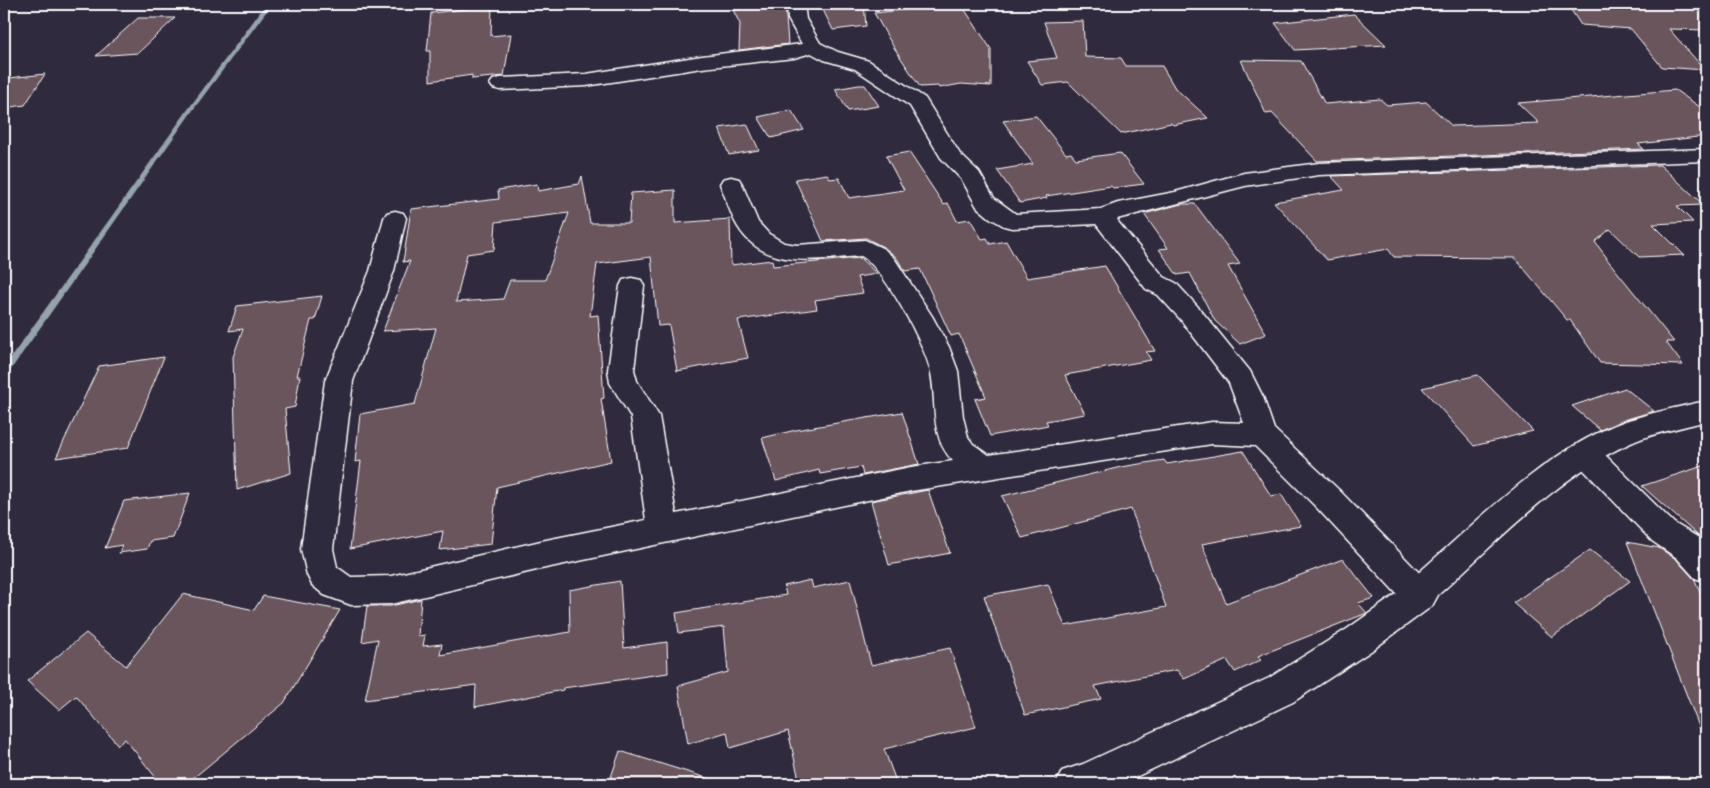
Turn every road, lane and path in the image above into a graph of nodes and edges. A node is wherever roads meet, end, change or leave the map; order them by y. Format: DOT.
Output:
graph roads {
  1 [pos="796,4"];
  2 [pos="813,47"];
  3 [pos="500,84"];
  4 [pos="1706,155"];
  5 [pos="731,184"];
  6 [pos="1105,216"];
  7 [pos="395,218"];
  8 [pos="632,286"];
  9 [pos="1706,411"];
  10 [pos="1262,435"];
  11 [pos="1586,454"];
  12 [pos="984,468"];
  13 [pos="663,530"];
  14 [pos="1706,568"];
  15 [pos="1420,596"];
  16 [pos="1075,784"];
  1 -- 2 [label="street"];
  2 -- 3 [label="street"];
  2 -- 6 [label="street"];
  4 -- 6 [label="street"];
  5 -- 12 [label="street"];
  6 -- 10 [label="street"];
  7 -- 13 [label="street"];
  8 -- 13 [label="street"];
  9 -- 11 [label="street"];
  10 -- 12 [label="street"];
  10 -- 15 [label="street"];
  11 -- 14 [label="street"];
  11 -- 15 [label="street"];
  12 -- 13 [label="street"];
  15 -- 16 [label="street"];
}
